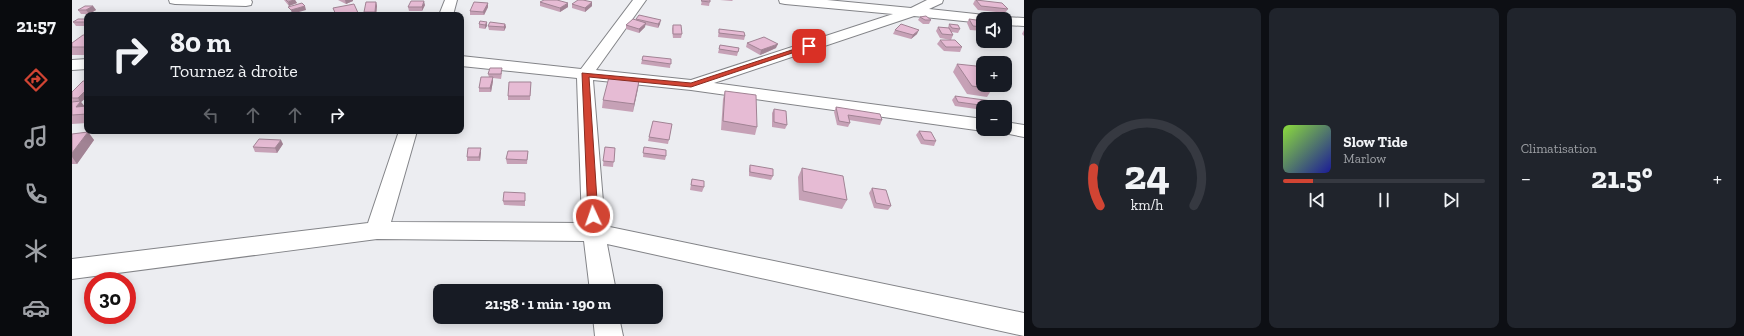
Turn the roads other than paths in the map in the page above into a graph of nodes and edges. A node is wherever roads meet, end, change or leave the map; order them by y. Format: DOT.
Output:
graph roads {
  1 [pos="175,0"];
  2 [pos="451,0"];
  3 [pos="640,0"];
  4 [pos="785,0"];
  5 [pos="937,0"];
  6 [pos="246,1"];
  7 [pos="252,12"];
  8 [pos="447,12"];
  9 [pos="913,12"];
  10 [pos="976,18"];
  11 [pos="1012,21"];
  12 [pos="1024,22"];
  13 [pos="464,61"];
  14 [pos="72,64"];
  15 [pos="84,64"];
  16 [pos="585,74"];
  17 [pos="691,85"];
  18 [pos="976,124"];
  19 [pos="1012,129"];
  20 [pos="1024,131"];
  21 [pos="407,134"];
  22 [pos="378,230"];
  23 [pos="594,232"];
  24 [pos="72,269"];
  25 [pos="601,284"];
  26 [pos="607,324"];
  27 [pos="1024,325"];
  28 [pos="609,336"];
  1 -- 6 [label="street"];
  2 -- 8 [label="street"];
  3 -- 16 [label="street"];
  4 -- 9 [label="street"];
  5 -- 9 [label="street"];
  6 -- 7 [label="street"];
  9 -- 10 [label="street"];
  9 -- 17 [label="street"];
  11 -- 12 [label="street"];
  13 -- 16 [label="street"];
  14 -- 15 [label="street"];
  16 -- 17 [label="street"];
  16 -- 23 [label="street"];
  17 -- 18 [label="street"];
  19 -- 20 [label="street"];
  21 -- 22 [label="street"];
  22 -- 23 [label="street"];
  22 -- 24 [label="street"];
  23 -- 25 [label="street"];
  23 -- 27 [label="street"];
  26 -- 28 [label="street"];
}
